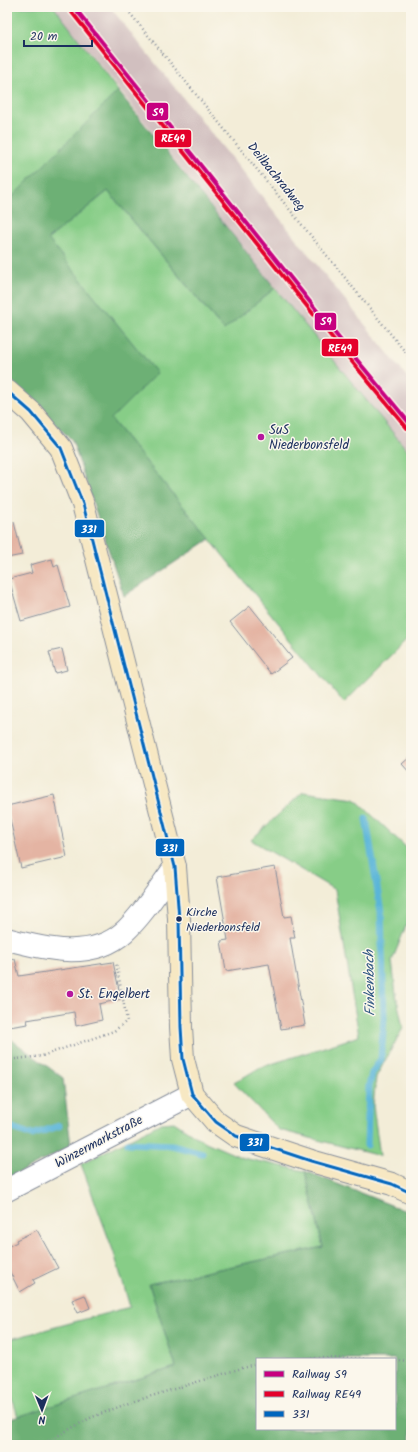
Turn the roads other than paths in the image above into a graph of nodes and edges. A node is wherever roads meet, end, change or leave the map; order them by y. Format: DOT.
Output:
graph roads {
  1 [pos="7,391"];
  2 [pos="175,867"];
  3 [pos="7,939"];
  4 [pos="192,1094"];
  5 [pos="7,1190"];
  6 [pos="411,1192"];
  1 -- 2 [label="main road"];
  2 -- 3 [label="street"];
  2 -- 4 [label="main road"];
  4 -- 5 [label="street, Winzermarkstraße"];
  4 -- 6 [label="main road"];
}
